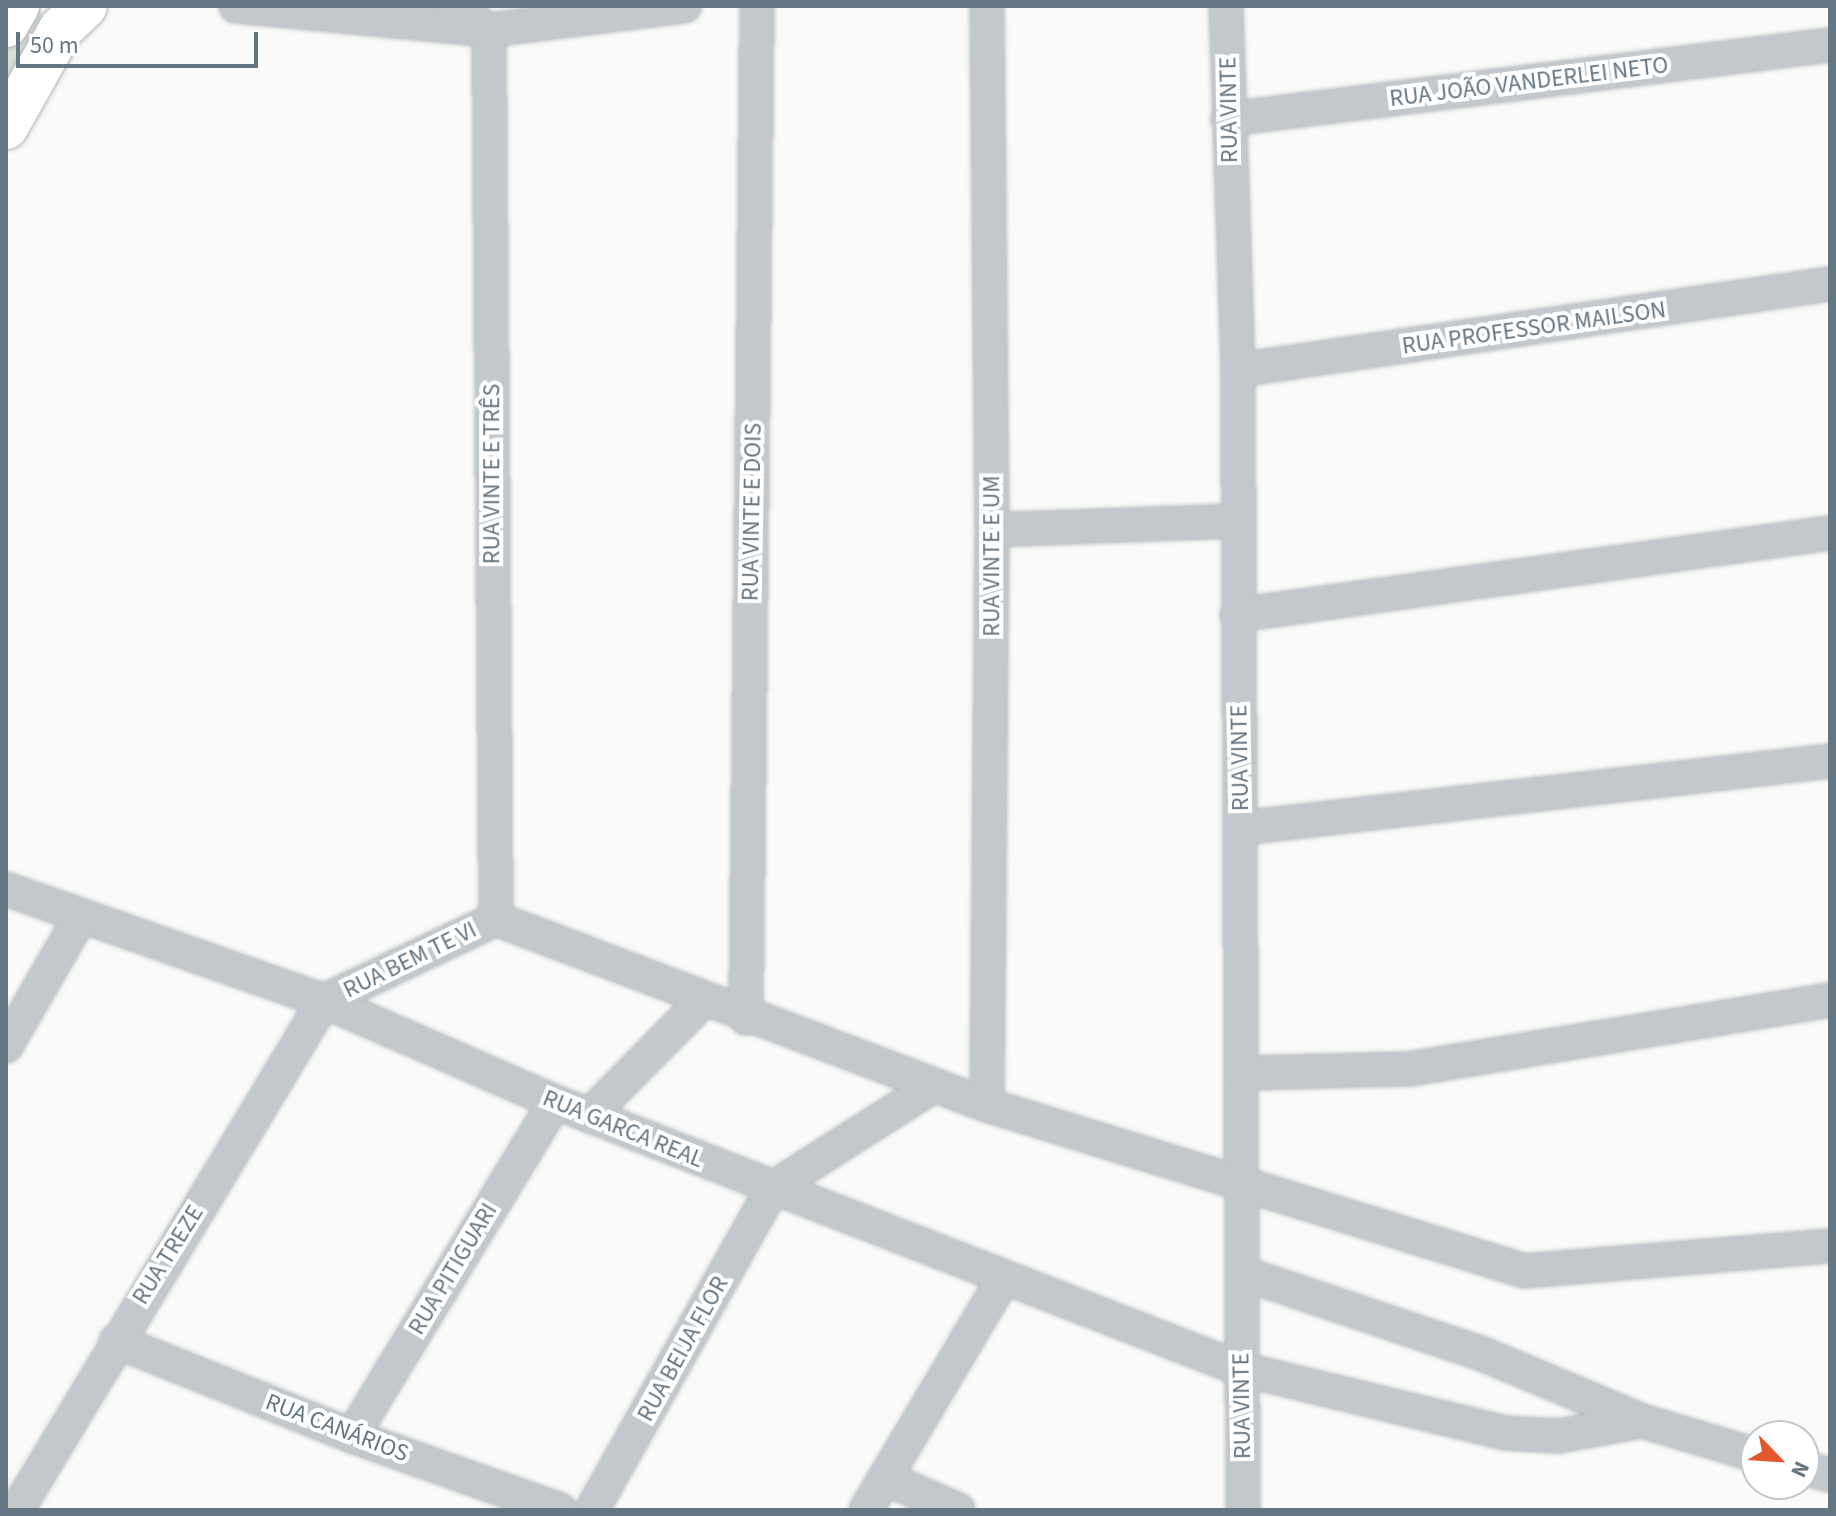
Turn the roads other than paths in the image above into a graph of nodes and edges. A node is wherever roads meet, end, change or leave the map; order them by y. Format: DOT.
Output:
graph roads {
  1 [pos="17,6"];
  2 [pos="236,6"];
  3 [pos="452,6"];
  4 [pos="685,6"];
  5 [pos="757,6"];
  6 [pos="987,6"];
  7 [pos="1226,6"];
  8 [pos="68,14"];
  9 [pos="572,15"];
  10 [pos="6,25"];
  11 [pos="489,30"];
  12 [pos="1830,45"];
  13 [pos="1228,119"];
  14 [pos="6,127"];
  15 [pos="1830,284"];
  16 [pos="1238,370"];
  17 [pos="1239,521"];
  18 [pos="992,530"];
  19 [pos="1830,533"];
  20 [pos="1237,615"];
  21 [pos="1830,761"];
  22 [pos="1241,828"];
  23 [pos="6,889"];
  24 [pos="80,918"];
  25 [pos="496,919"];
  26 [pos="1830,1000"];
  27 [pos="324,1001"];
  28 [pos="703,1001"];
  29 [pos="746,1018"];
  30 [pos="6,1046"];
  31 [pos="1245,1073"];
  32 [pos="933,1086"];
  33 [pos="555,1102"];
  34 [pos="987,1105"];
  35 [pos="589,1116"];
  36 [pos="773,1188"];
  37 [pos="1246,1188"];
  38 [pos="1830,1246"];
  39 [pos="1242,1273"];
  40 [pos="1004,1278"];
  41 [pos="116,1341"];
  42 [pos="1241,1369"];
  43 [pos="1642,1421"];
  44 [pos="352,1436"];
  45 [pos="1740,1450"];
  46 [pos="885,1478"];
  47 [pos="17,1510"];
  48 [pos="560,1510"];
  49 [pos="592,1510"];
  50 [pos="866,1510"];
  51 [pos="958,1510"];
  52 [pos="1243,1510"];
  1 -- 10 [label="main road"];
  2 -- 11 [label="street"];
  3 -- 11 [label="street"];
  4 -- 9 [label="street"];
  5 -- 29 [label="street, RUA VINTE E DOIS"];
  6 -- 18 [label="street, RUA VINTE E UM"];
  7 -- 13 [label="street, RUA VINTE"];
  8 -- 14 [label="main road"];
  9 -- 11 [label="street"];
  11 -- 25 [label="street, RUA VINTE E TRÊS"];
  12 -- 13 [label="street, RUA JOÃO VANDERLEI NETO"];
  13 -- 16 [label="street, RUA VINTE"];
  15 -- 16 [label="street, RUA PROFESSOR MAILSON"];
  16 -- 17 [label="street, RUA VINTE"];
  17 -- 18 [label="street"];
  17 -- 20 [label="street, RUA VINTE"];
  18 -- 34 [label="street, RUA VINTE E UM"];
  19 -- 20 [label="street"];
  20 -- 22 [label="street, RUA VINTE"];
  21 -- 22 [label="street"];
  22 -- 31 [label="street, RUA VINTE"];
  23 -- 24 [label="street, RUA GARCA REAL"];
  24 -- 27 [label="street, RUA GARCA REAL"];
  24 -- 30 [label="street"];
  25 -- 27 [label="street, RUA BEM TE VI"];
  25 -- 28 [label="street"];
  26 -- 31 [label="street"];
  27 -- 33 [label="street, RUA GARCA REAL"];
  27 -- 41 [label="street, RUA TREZE"];
  28 -- 29 [label="street"];
  28 -- 35 [label="street"];
  29 -- 32 [label="street"];
  31 -- 37 [label="street, RUA VINTE"];
  32 -- 34 [label="street"];
  32 -- 36 [label="street"];
  33 -- 35 [label="street, RUA GARCA REAL"];
  33 -- 44 [label="street, RUA PITIGUARI"];
  34 -- 37 [label="street"];
  35 -- 36 [label="street, RUA GARCA REAL"];
  36 -- 40 [label="street, RUA GARCA REAL"];
  36 -- 49 [label="street, RUA BEIJA FLOR"];
  37 -- 38 [label="street"];
  37 -- 39 [label="street, RUA VINTE"];
  39 -- 42 [label="street, RUA VINTE"];
  39 -- 43 [label="street"];
  40 -- 42 [label="street, RUA GARCA REAL"];
  40 -- 46 [label="street"];
  41 -- 44 [label="street, RUA CANÁRIOS"];
  41 -- 47 [label="street, RUA TREZE"];
  42 -- 43 [label="street, RUA GARCA REAL"];
  42 -- 52 [label="street, RUA VINTE"];
  43 -- 45 [label="street"];
  44 -- 48 [label="street, RUA CANÁRIOS"];
  46 -- 50 [label="street"];
  46 -- 51 [label="street"];
}
